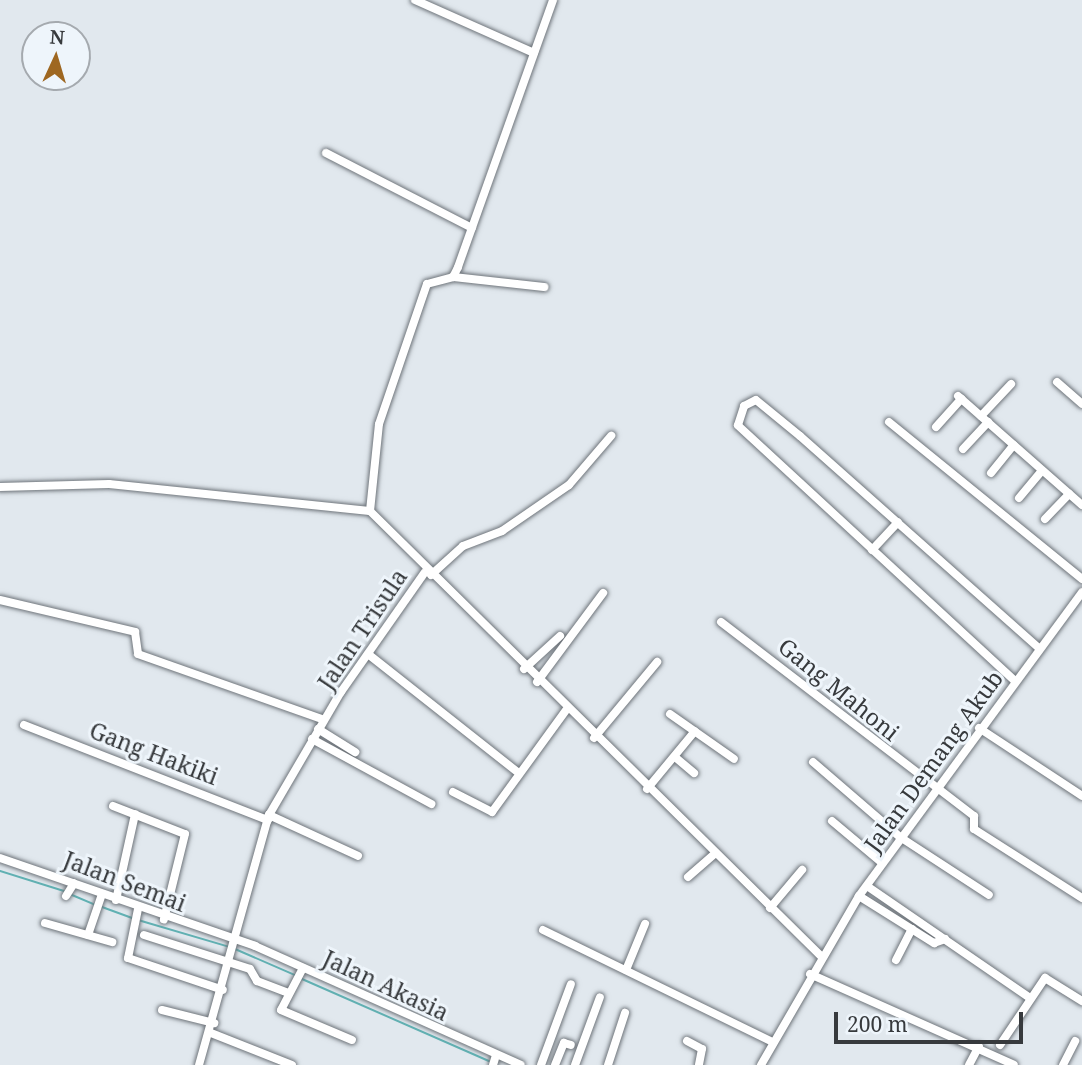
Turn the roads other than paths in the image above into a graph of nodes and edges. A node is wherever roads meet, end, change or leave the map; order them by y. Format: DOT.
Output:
graph roads {
  1 [pos="415,0"];
  2 [pos="553,0"];
  3 [pos="534,53"];
  4 [pos="327,153"];
  5 [pos="472,229"];
  6 [pos="455,273"];
  7 [pos="544,287"];
  8 [pos="1057,382"];
  9 [pos="1011,384"];
  10 [pos="1082,404"];
  11 [pos="984,419"];
  12 [pos="889,422"];
  13 [pos="936,428"];
  14 [pos="611,436"];
  15 [pos="1014,445"];
  16 [pos="963,449"];
  17 [pos="1042,471"];
  18 [pos="991,473"];
  19 [pos="0,487"];
  20 [pos="1069,494"];
  21 [pos="1019,498"];
  22 [pos="1082,505"];
  23 [pos="370,511"];
  24 [pos="1045,519"];
  25 [pos="898,522"];
  26 [pos="872,550"];
  27 [pos="428,573"];
  28 [pos="1082,579"];
  29 [pos="1082,592"];
  30 [pos="603,593"];
  31 [pos="0,600"];
  32 [pos="721,622"];
  33 [pos="560,636"];
  34 [pos="1038,647"];
  35 [pos="368,654"];
  36 [pos="657,662"];
  37 [pos="524,669"];
  38 [pos="1015,681"];
  39 [pos="537,682"];
  40 [pos="566,710"];
  41 [pos="670,713"];
  42 [pos="324,720"];
  43 [pos="983,723"];
  44 [pos="24,725"];
  45 [pos="318,729"];
  46 [pos="695,732"];
  47 [pos="594,738"];
  48 [pos="312,739"];
  49 [pos="355,752"];
  50 [pos="675,757"];
  51 [pos="734,759"];
  52 [pos="813,762"];
  53 [pos="516,771"];
  54 [pos="694,773"];
  55 [pos="647,789"];
  56 [pos="933,790"];
  57 [pos="453,792"];
  58 [pos="1082,796"];
  59 [pos="430,804"];
  60 [pos="113,806"];
  61 [pos="135,814"];
  62 [pos="268,817"];
  63 [pos="832,821"];
  64 [pos="900,837"];
  65 [pos="713,854"];
  66 [pos="358,856"];
  67 [pos="0,858"];
  68 [pos="882,863"];
  69 [pos="802,870"];
  70 [pos="688,877"];
  71 [pos="867,886"];
  72 [pos="989,895"];
  73 [pos="859,896"];
  74 [pos="101,898"];
  75 [pos="1082,898"];
  76 [pos="116,900"];
  77 [pos="770,908"];
  78 [pos="137,911"];
  79 [pos="164,919"];
  80 [pos="45,923"];
  81 [pos="645,924"];
  82 [pos="912,929"];
  83 [pos="543,930"];
  84 [pos="88,935"];
  85 [pos="144,935"];
  86 [pos="945,939"];
  87 [pos="112,942"];
  88 [pos="235,943"];
  89 [pos="821,956"];
  90 [pos="896,960"];
  91 [pos="230,962"];
  92 [pos="303,968"];
  93 [pos="626,970"];
  94 [pos="810,974"];
  95 [pos="571,984"];
  96 [pos="223,990"];
  97 [pos="288,993"];
  98 [pos="600,997"];
  99 [pos="1030,998"];
  100 [pos="1082,1001"];
  101 [pos="162,1010"];
  102 [pos="625,1013"];
  103 [pos="214,1023"];
  104 [pos="211,1033"];
  105 [pos="352,1040"];
  106 [pos="687,1041"];
  107 [pos="1075,1041"];
  108 [pos="773,1042"];
  109 [pos="571,1045"];
  110 [pos="1000,1045"];
  111 [pos="979,1046"];
  112 [pos="494,1060"];
  113 [pos="273,1062"];
  114 [pos="199,1065"];
  115 [pos="292,1065"];
  116 [pos="521,1065"];
  117 [pos="541,1065"];
  118 [pos="555,1065"];
  119 [pos="575,1065"];
  120 [pos="608,1065"];
  121 [pos="699,1065"];
  122 [pos="761,1065"];
  123 [pos="969,1065"];
  124 [pos="1014,1065"];
  125 [pos="1063,1065"];
  1 -- 3 [label="street"];
  2 -- 3 [label="street"];
  3 -- 5 [label="street"];
  4 -- 5 [label="street"];
  5 -- 6 [label="street"];
  6 -- 7 [label="street"];
  6 -- 23 [label="street"];
  8 -- 10 [label="street"];
  9 -- 11 [label="street"];
  11 -- 13 [label="street"];
  11 -- 15 [label="street"];
  11 -- 16 [label="street"];
  12 -- 28 [label="street"];
  14 -- 27 [label="street"];
  15 -- 17 [label="street"];
  15 -- 18 [label="street"];
  17 -- 20 [label="street"];
  17 -- 21 [label="street"];
  19 -- 23 [label="street"];
  20 -- 22 [label="street"];
  20 -- 24 [label="street"];
  23 -- 27 [label="street"];
  25 -- 26 [label="street"];
  25 -- 26 [label="street"];
  25 -- 34 [label="street"];
  26 -- 38 [label="street"];
  27 -- 35 [label="street, Jalan Trisula"];
  27 -- 37 [label="street, Jalan Trisula"];
  29 -- 34 [label="street, Jalan Demang Akub"];
  30 -- 39 [label="street"];
  31 -- 42 [label="street"];
  32 -- 56 [label="street, Gang Mahoni"];
  33 -- 37 [label="street"];
  34 -- 38 [label="street, Jalan Demang Akub"];
  35 -- 42 [label="street, Jalan Trisula"];
  35 -- 53 [label="street"];
  36 -- 47 [label="street"];
  37 -- 39 [label="street, Jalan Trisula"];
  38 -- 43 [label="street, Jalan Demang Akub"];
  39 -- 40 [label="street, Jalan Trisula"];
  40 -- 47 [label="street, Jalan Trisula"];
  40 -- 53 [label="street"];
  41 -- 46 [label="street"];
  42 -- 45 [label="street, Jalan Trisula"];
  43 -- 56 [label="street, Jalan Demang Akub"];
  43 -- 58 [label="street"];
  44 -- 62 [label="street, Gang Hakiki"];
  45 -- 48 [label="street, Jalan Trisula"];
  45 -- 49 [label="street"];
  46 -- 50 [label="street"];
  46 -- 51 [label="street"];
  47 -- 55 [label="street, Jalan Trisula"];
  48 -- 59 [label="street"];
  48 -- 62 [label="street, Jalan Trisula"];
  50 -- 54 [label="street"];
  50 -- 55 [label="street"];
  52 -- 64 [label="street"];
  53 -- 57 [label="street"];
  55 -- 65 [label="street, Jalan Trisula"];
  56 -- 64 [label="street, Jalan Demang Akub"];
  56 -- 75 [label="street, Gang Mahoni"];
  60 -- 61 [label="street"];
  61 -- 76 [label="street"];
  61 -- 79 [label="street"];
  62 -- 66 [label="street, Gang Hakiki"];
  62 -- 88 [label="street, Jalan Trisula"];
  63 -- 68 [label="street"];
  64 -- 68 [label="street, Jalan Demang Akub"];
  64 -- 72 [label="street"];
  65 -- 70 [label="street"];
  65 -- 77 [label="street, Jalan Trisula"];
  67 -- 74 [label="street, Jalan Semai"];
  68 -- 71 [label="street, Jalan Demang Akub"];
  69 -- 77 [label="street"];
  71 -- 73 [label="street, Jalan Demang Akub"];
  71 -- 86 [label="street"];
  73 -- 82 [label="street"];
  73 -- 89 [label="street, Jalan Demang Akub"];
  74 -- 76 [label="street, Jalan Semai"];
  74 -- 84 [label="street"];
  76 -- 78 [label="street, Jalan Semai"];
  77 -- 89 [label="street, Jalan Trisula"];
  78 -- 79 [label="street, Jalan Semai"];
  78 -- 96 [label="street"];
  79 -- 88 [label="street, Jalan Semai"];
  80 -- 84 [label="street"];
  81 -- 93 [label="street"];
  82 -- 86 [label="street"];
  82 -- 90 [label="street"];
  83 -- 93 [label="street"];
  84 -- 87 [label="street"];
  85 -- 91 [label="street"];
  86 -- 99 [label="street"];
  88 -- 91 [label="street, Jalan Trisula"];
  88 -- 92 [label="street, Jalan Akasia"];
  89 -- 94 [label="street, Jalan Demang Akub"];
  91 -- 96 [label="street, Jalan Trisula"];
  91 -- 97 [label="street"];
  92 -- 97 [label="street"];
  92 -- 112 [label="street, Jalan Akasia"];
  93 -- 108 [label="street"];
  94 -- 108 [label="street, Jalan Demang Akub"];
  94 -- 111 [label="street"];
  95 -- 117 [label="street"];
  96 -- 103 [label="street, Jalan Trisula"];
  97 -- 105 [label="street"];
  98 -- 119 [label="street"];
  99 -- 100 [label="street"];
  99 -- 110 [label="street"];
  101 -- 103 [label="street"];
  102 -- 120 [label="street"];
  103 -- 104 [label="street, Jalan Trisula"];
  104 -- 113 [label="street"];
  104 -- 114 [label="street, Jalan Trisula"];
  106 -- 121 [label="street"];
  107 -- 125 [label="street"];
  108 -- 122 [label="street, Jalan Demang Akub"];
  109 -- 118 [label="street"];
  111 -- 123 [label="street"];
  111 -- 124 [label="street"];
  112 -- 116 [label="street, Jalan Akasia"];
  113 -- 115 [label="street"];
}
